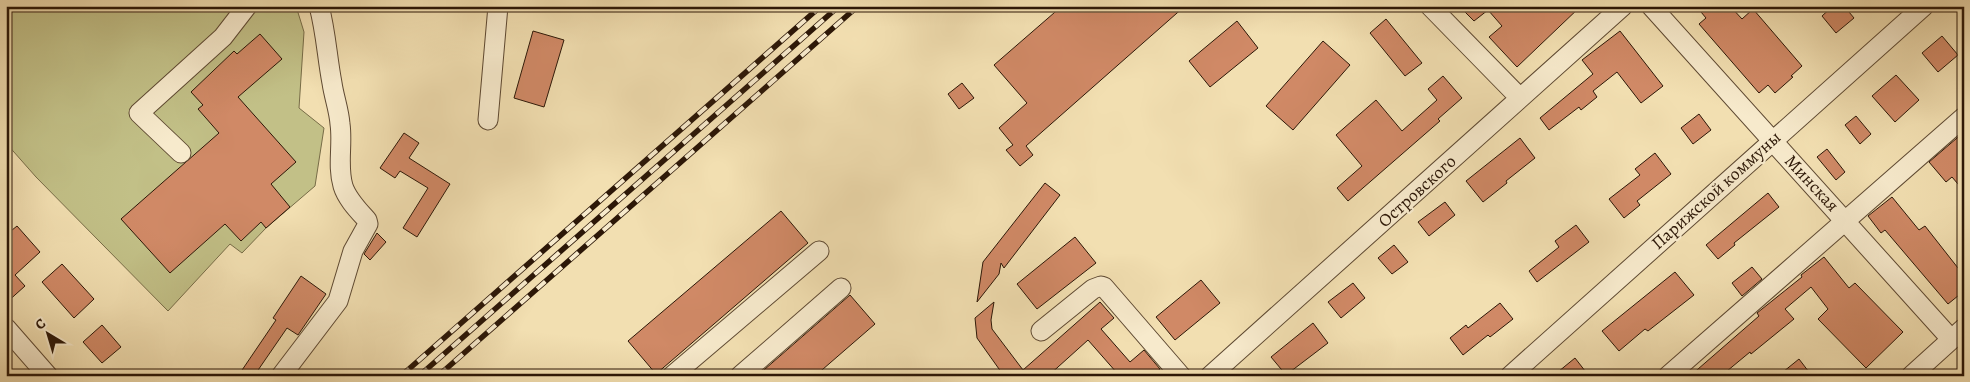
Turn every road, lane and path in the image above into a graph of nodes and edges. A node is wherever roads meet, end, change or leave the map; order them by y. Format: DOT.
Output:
graph roads {
  1 [pos="247,6"];
  2 [pos="319,6"];
  3 [pos="498,6"];
  4 [pos="1430,6"];
  5 [pos="1623,6"];
  6 [pos="1651,6"];
  7 [pos="1924,6"];
  8 [pos="1520,98"];
  9 [pos="1964,117"];
  10 [pos="488,120"];
  11 [pos="1772,140"];
  12 [pos="181,153"];
  13 [pos="1846,220"];
  14 [pos="819,251"];
  15 [pos="841,288"];
  16 [pos="6,328"];
  17 [pos="1041,331"];
  18 [pos="1958,333"];
  19 [pos="48,376"];
  20 [pos="281,376"];
  21 [pos="672,376"];
  22 [pos="740,376"];
  23 [pos="1181,376"];
  24 [pos="1210,376"];
  25 [pos="1510,376"];
  26 [pos="1668,376"];
  27 [pos="1911,376"];
  1 -- 12 [label="street"];
  2 -- 20 [label="street"];
  3 -- 10 [label="street"];
  4 -- 8 [label="street"];
  5 -- 8 [label="street, Островского"];
  6 -- 11 [label="street, Минская"];
  7 -- 11 [label="street, Парижской коммуны"];
  8 -- 24 [label="street, Островского"];
  9 -- 13 [label="street"];
  11 -- 13 [label="street, Минская"];
  11 -- 25 [label="street, Парижской коммуны"];
  13 -- 18 [label="street, Минская"];
  13 -- 26 [label="street"];
  14 -- 21 [label="street"];
  15 -- 22 [label="street"];
  16 -- 19 [label="street"];
  17 -- 23 [label="street"];
  18 -- 27 [label="street"];
}
